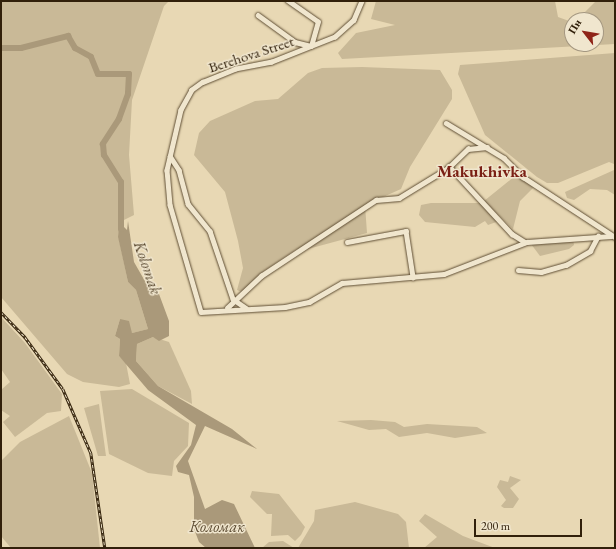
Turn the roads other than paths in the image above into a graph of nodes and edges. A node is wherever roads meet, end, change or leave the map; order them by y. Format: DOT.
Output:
graph roads {
  1 [pos="288,1"];
  2 [pos="362,1"];
  3 [pos="258,16"];
  4 [pos="311,46"];
  5 [pos="446,123"];
  6 [pos="487,147"];
  7 [pos="170,156"];
  8 [pos="449,166"];
  9 [pos="598,236"];
  10 [pos="613,236"];
  11 [pos="347,242"];
  12 [pos="526,242"];
  13 [pos="518,270"];
  14 [pos="413,277"];
  15 [pos="233,299"];
  16 [pos="227,308"];
  17 [pos="246,308"];
  1 -- 4 [label="street"];
  2 -- 4 [label="street, Berehova Street"];
  3 -- 4 [label="street"];
  4 -- 7 [label="street, Berehova Street"];
  5 -- 6 [label="street"];
  6 -- 8 [label="street"];
  6 -- 10 [label="street"];
  7 -- 15 [label="street"];
  7 -- 16 [label="street, Berehova Street"];
  8 -- 12 [label="street"];
  8 -- 15 [label="street"];
  9 -- 10 [label="street"];
  9 -- 12 [label="street"];
  9 -- 13 [label="street"];
  11 -- 14 [label="street"];
  12 -- 14 [label="street"];
  14 -- 17 [label="street"];
  15 -- 16 [label="street"];
  15 -- 17 [label="street"];
  16 -- 17 [label="street"];
}
